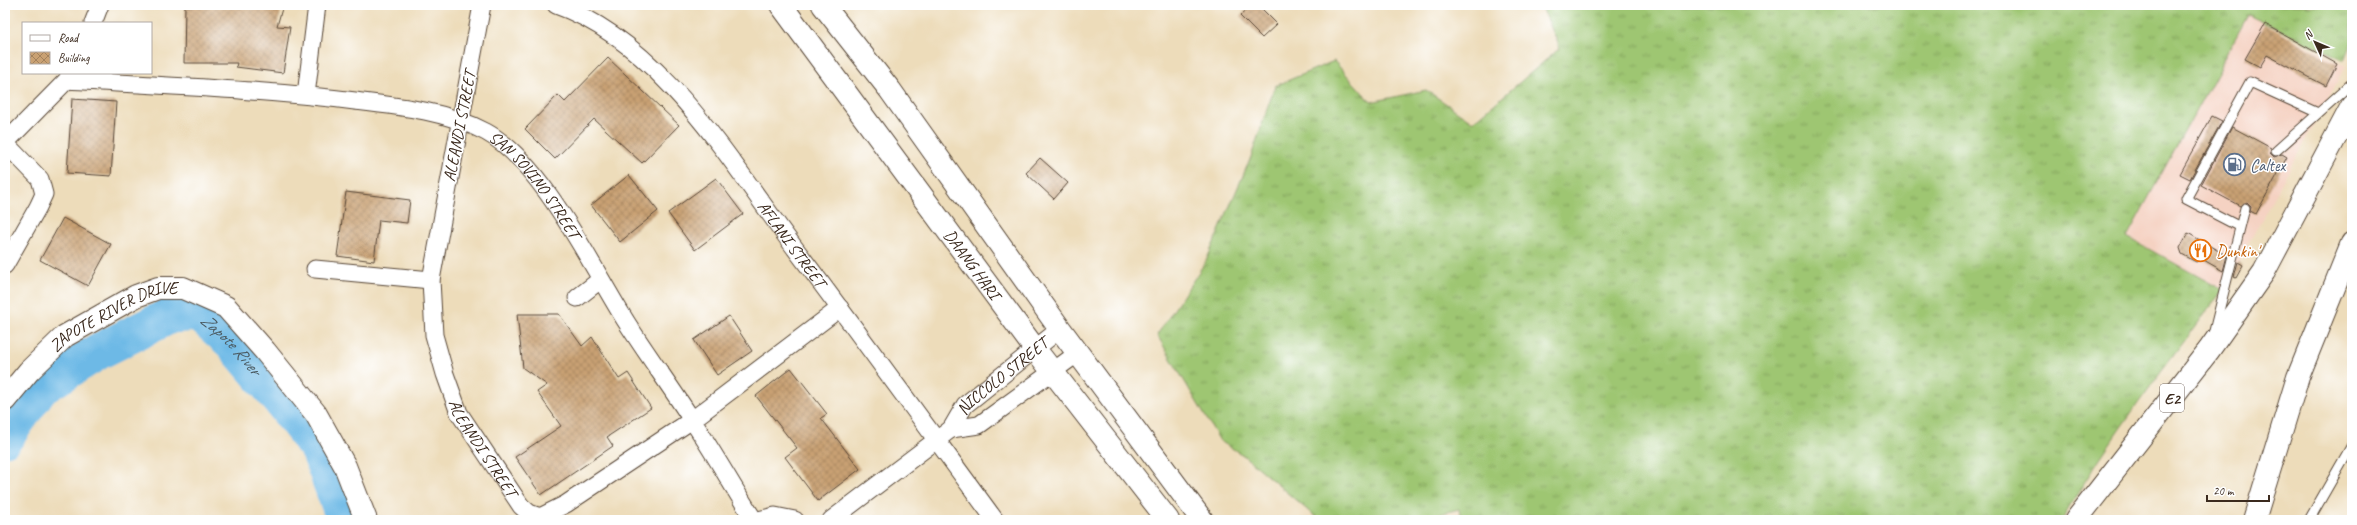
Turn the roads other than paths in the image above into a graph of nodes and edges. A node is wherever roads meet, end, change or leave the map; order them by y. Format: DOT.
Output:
graph roads {
  1 [pos="100,5"];
  2 [pos="317,5"];
  3 [pos="556,5"];
  4 [pos="781,5"];
  5 [pos="823,5"];
  6 [pos="482,6"];
  7 [pos="93,22"];
  8 [pos="69,77"];
  9 [pos="2352,83"];
  10 [pos="306,95"];
  11 [pos="2352,106"];
  12 [pos="2318,113"];
  13 [pos="461,120"];
  14 [pos="5,143"];
  15 [pos="2276,151"];
  16 [pos="2245,208"];
  17 [pos="2240,227"];
  18 [pos="2352,243"];
  19 [pos="5,265"];
  20 [pos="315,269"];
  21 [pos="431,280"];
  22 [pos="600,280"];
  23 [pos="577,298"];
  24 [pos="840,308"];
  25 [pos="1060,329"];
  26 [pos="1036,349"];
  27 [pos="2209,350"];
  28 [pos="1078,353"];
  29 [pos="1054,373"];
  30 [pos="5,400"];
  31 [pos="692,420"];
  32 [pos="951,429"];
  33 [pos="936,440"];
  34 [pos="2352,445"];
  35 [pos="366,520"];
  36 [pos="754,520"];
  37 [pos="758,520"];
  38 [pos="794,520"];
  39 [pos="831,520"];
  40 [pos="995,520"];
  41 [pos="1168,520"];
  42 [pos="1202,520"];
  43 [pos="2076,520"];
  44 [pos="2254,520"];
  45 [pos="2309,520"];
  1 -- 7 [label="street"];
  2 -- 10 [label="street"];
  3 -- 24 [label="street, AFLANI STREET"];
  4 -- 26 [label="main road, DAANG HARI"];
  5 -- 25 [label="main road, DAANG HARI"];
  6 -- 13 [label="street, ALEANDI STREET"];
  8 -- 10 [label="street, SAN SOVINO STREET"];
  8 -- 14 [label="street"];
  9 -- 12 [label="lane"];
  10 -- 13 [label="street, SAN SOVINO STREET"];
  11 -- 27 [label="main road, E2"];
  12 -- 15 [label="lane"];
  12 -- 17 [label="lane"];
  13 -- 21 [label="street, ALEANDI STREET"];
  13 -- 22 [label="street, SAN SOVINO STREET"];
  14 -- 19 [label="street"];
  16 -- 17 [label="lane"];
  17 -- 27 [label="lane"];
  18 -- 44 [label="main road"];
  20 -- 21 [label="street"];
  21 -- 31 [label="street, ALEANDI STREET"];
  22 -- 23 [label="street"];
  22 -- 31 [label="street, SAN SOVINO STREET"];
  24 -- 31 [label="street, ALEANDI STREET"];
  24 -- 33 [label="street, AFLANI STREET"];
  25 -- 26 [label="street, NICCOLO STREET"];
  25 -- 28 [label="main road, DAANG HARI"];
  26 -- 29 [label="main road, DAANG HARI"];
  26 -- 32 [label="street, NICCOLO STREET"];
  27 -- 43 [label="main road, E2"];
  28 -- 29 [label="street, NICCOLO STREET"];
  28 -- 42 [label="main road, DAANG HARI"];
  29 -- 32 [label="street, NICCOLO STREET"];
  29 -- 41 [label="main road, DAANG HARI"];
  30 -- 35 [label="main road, ZAPOTE RIVER DRIVE"];
  31 -- 36 [label="street, SAN SOVINO STREET"];
  32 -- 33 [label="street, NICCOLO STREET"];
  33 -- 39 [label="street, NICCOLO STREET"];
  33 -- 40 [label="street, AFLANI STREET"];
  34 -- 45 [label="lane"];
  37 -- 38 [label="street"];
}
